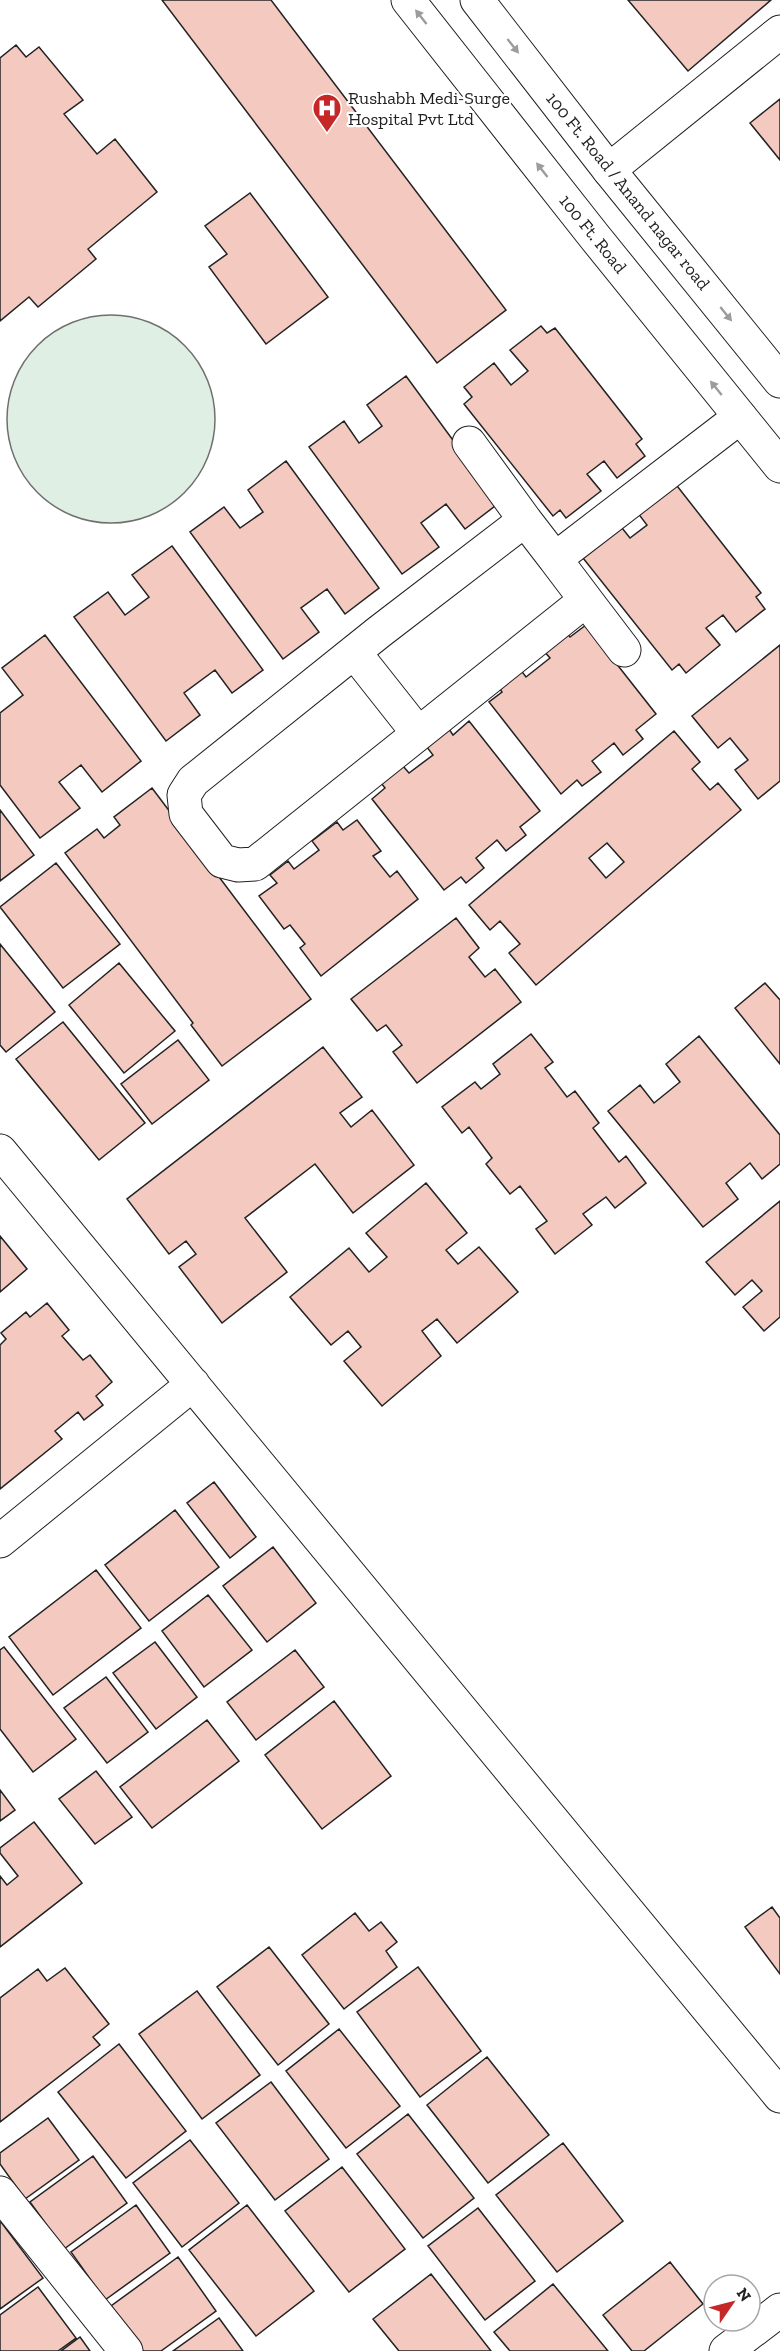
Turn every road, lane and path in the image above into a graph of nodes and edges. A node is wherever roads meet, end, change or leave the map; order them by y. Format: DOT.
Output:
graph roads {
  1 [pos="408,0"];
  2 [pos="477,0"];
  3 [pos="780,32"];
  4 [pos="609,170"];
  5 [pos="779,376"];
  6 [pos="740,417"];
  7 [pos="469,443"];
  8 [pos="780,466"];
  9 [pos="525,520"];
  10 [pos="555,559"];
  11 [pos="586,600"];
  12 [pos="624,650"];
  13 [pos="354,652"];
  14 [pos="418,733"];
  15 [pos="0,1151"];
  16 [pos="193,1384"];
  17 [pos="0,1540"];
  18 [pos="780,2096"];
  19 [pos="0,2193"];
  20 [pos="780,2310"];
  21 [pos="126,2351"];
  22 [pos="726,2351"];
  6 -- 1 [label="street, 100 Ft. Road, one-way"];
  2 -- 4 [label="street, 100 Ft. Road / Anand nagar road, one-way"];
  3 -- 4 [label="street"];
  4 -- 5 [label="street, 100 Ft. Road / Anand nagar road, one-way"];
  6 -- 8 [label="street, 100 Ft. Road"];
  6 -- 10 [label="street"];
  7 -- 9 [label="street"];
  9 -- 10 [label="street"];
  9 -- 13 [label="street"];
  10 -- 11 [label="street"];
  11 -- 12 [label="street"];
  11 -- 14 [label="street"];
  13 -- 14 [label="street"];
  13 -- 14 [label="street"];
  15 -- 16 [label="street"];
  16 -- 17 [label="street"];
  16 -- 18 [label="street"];
  19 -- 21 [label="street"];
  20 -- 22 [label="street"];
}
